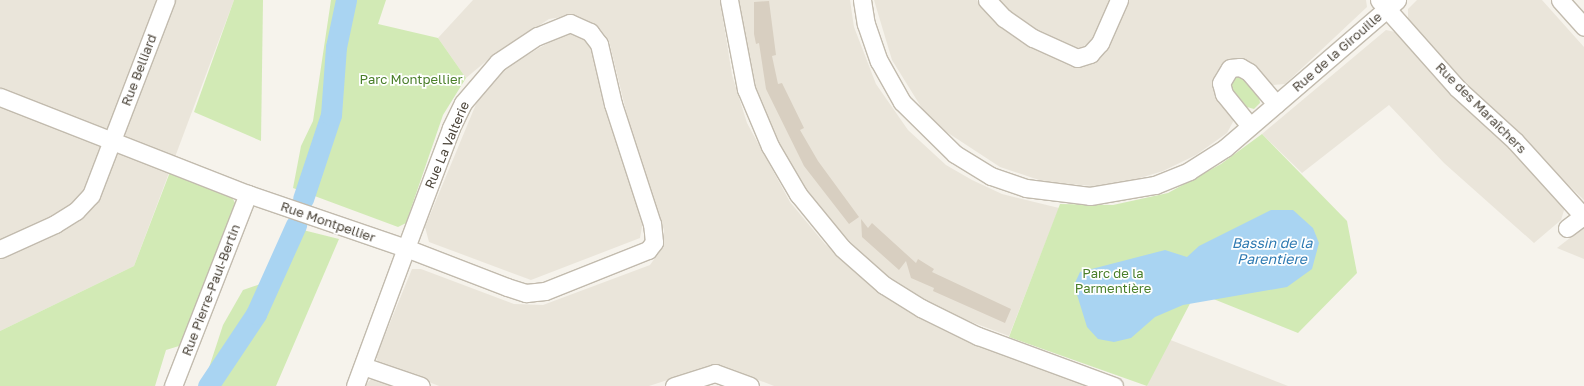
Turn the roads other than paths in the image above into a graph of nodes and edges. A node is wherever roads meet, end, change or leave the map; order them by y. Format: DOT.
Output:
graph roads {
  1 [pos="166,0"];
  2 [pos="729,0"];
  3 [pos="862,0"];
  4 [pos="986,0"];
  5 [pos="1119,0"];
  6 [pos="1560,0"];
  7 [pos="1388,3"];
  8 [pos="1584,27"];
  9 [pos="0,97"];
  10 [pos="1276,104"];
  11 [pos="1250,126"];
  12 [pos="112,140"];
  13 [pos="248,194"];
  14 [pos="1584,215"];
  15 [pos="1568,228"];
  16 [pos="654,242"];
  17 [pos="406,248"];
  18 [pos="0,249"];
  19 [pos="363,366"];
  20 [pos="173,386"];
  21 [pos="355,386"];
  22 [pos="421,386"];
  23 [pos="674,386"];
  24 [pos="750,386"];
  25 [pos="1114,386"];
  1 -- 12 [label="street, Rue Belliard"];
  2 -- 25 [label="street"];
  3 -- 11 [label="street, Rue de la Girouille"];
  4 -- 5 [label="street"];
  6 -- 8 [label="street"];
  7 -- 10 [label="street, Rue de la Girouille"];
  7 -- 14 [label="street, Rue des Maraîchers"];
  9 -- 12 [label="street, Rue Montpellier"];
  10 -- 11 [label="street, Rue de la Girouille"];
  10 -- 11 [label="street"];
  12 -- 13 [label="street, Rue Montpellier"];
  12 -- 18 [label="street, Rue Belliard"];
  13 -- 17 [label="street, Rue Montpellier"];
  13 -- 20 [label="street, Rue Pierre-Paul-Bertin"];
  14 -- 15 [label="street"];
  16 -- 17 [label="street, Rue Montpellier"];
  16 -- 17 [label="street, Rue La Valterie"];
  17 -- 19 [label="street, Rue La Valterie"];
  19 -- 21 [label="street, Rue La Valterie"];
  19 -- 22 [label="street"];
  23 -- 24 [label="street"];
}
